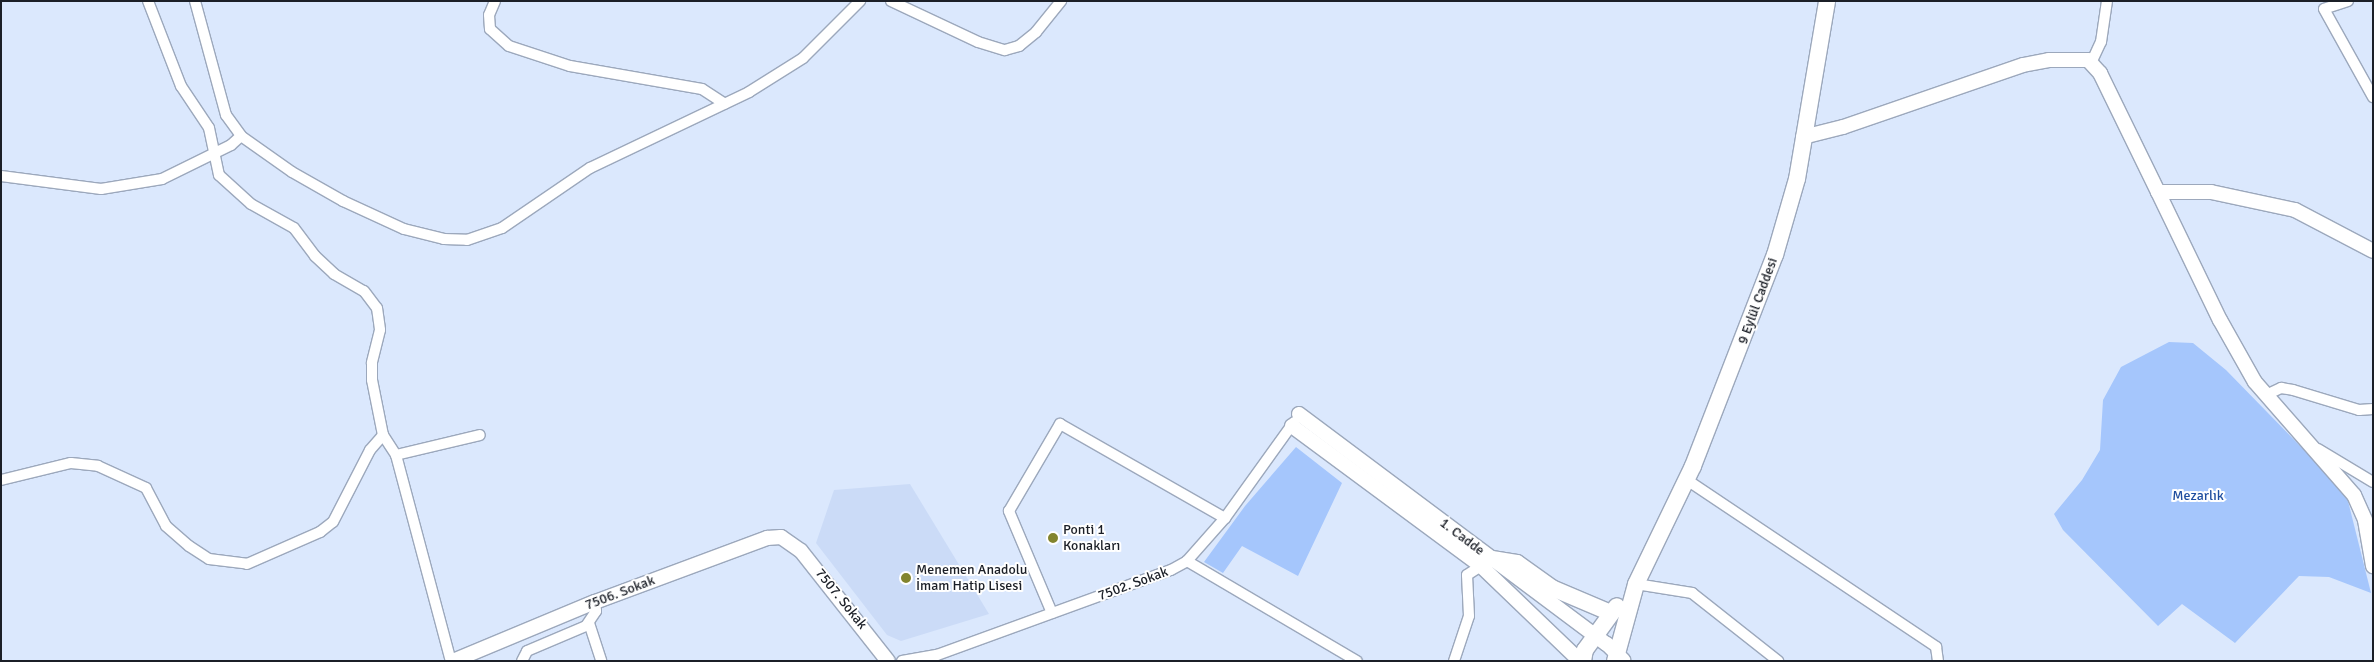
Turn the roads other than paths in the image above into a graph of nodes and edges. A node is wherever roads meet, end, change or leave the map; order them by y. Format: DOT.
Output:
graph roads {
  1 [pos="148,1"];
  2 [pos="195,1"];
  3 [pos="495,1"];
  4 [pos="860,1"];
  5 [pos="891,1"];
  6 [pos="1061,1"];
  7 [pos="1827,1"];
  8 [pos="2107,1"];
  9 [pos="2348,1"];
  10 [pos="2092,62"];
  11 [pos="2373,97"];
  12 [pos="725,104"];
  13 [pos="241,136"];
  14 [pos="1803,137"];
  15 [pos="222,148"];
  16 [pos="1,176"];
  17 [pos="2158,192"];
  18 [pos="2373,251"];
  19 [pos="2266,396"];
  20 [pos="2373,409"];
  21 [pos="2359,410"];
  22 [pos="2373,415"];
  23 [pos="1295,420"];
  24 [pos="383,435"];
  25 [pos="480,435"];
  26 [pos="2312,446"];
  27 [pos="396,455"];
  28 [pos="1,480"];
  29 [pos="1686,480"];
  30 [pos="2373,482"];
  31 [pos="1225,518"];
  32 [pos="790,541"];
  33 [pos="1187,560"];
  34 [pos="1486,562"];
  35 [pos="2373,566"];
  36 [pos="1636,584"];
  37 [pos="594,602"];
  38 [pos="1611,613"];
  39 [pos="1052,614"];
  40 [pos="589,623"];
  41 [pos="1595,638"];
  42 [pos="1619,659"];
  43 [pos="452,661"];
  44 [pos="522,661"];
  45 [pos="601,661"];
  46 [pos="888,661"];
  47 [pos="902,661"];
  48 [pos="1357,661"];
  49 [pos="1454,661"];
  50 [pos="1582,661"];
  51 [pos="1778,661"];
  52 [pos="1938,661"];
  1 -- 15 [label="street"];
  2 -- 13 [label="street"];
  3 -- 12 [label="street"];
  4 -- 12 [label="street"];
  5 -- 6 [label="street"];
  7 -- 14 [label="main road, 9 Eylül Caddesi"];
  8 -- 10 [label="street"];
  9 -- 11 [label="street"];
  10 -- 14 [label="street"];
  10 -- 17 [label="street"];
  12 -- 13 [label="street"];
  13 -- 15 [label="street"];
  14 -- 29 [label="main road, 9 Eylül Caddesi"];
  15 -- 16 [label="street"];
  15 -- 24 [label="street"];
  17 -- 18 [label="street"];
  17 -- 19 [label="street"];
  19 -- 21 [label="street"];
  19 -- 26 [label="street"];
  20 -- 21 [label="street"];
  21 -- 22 [label="street"];
  23 -- 31 [label="street, 7502. Sokak"];
  23 -- 34 [label="street, 1. Cadde"];
  24 -- 27 [label="street"];
  24 -- 28 [label="street"];
  25 -- 27 [label="street"];
  26 -- 30 [label="street"];
  26 -- 35 [label="street"];
  27 -- 43 [label="street"];
  29 -- 36 [label="main road, 9 Eylül Caddesi"];
  29 -- 52 [label="street"];
  31 -- 33 [label="street, 7502. Sokak"];
  31 -- 39 [label="street"];
  32 -- 37 [label="street, 7506. Sokak"];
  32 -- 46 [label="street, 7507. Sokak"];
  33 -- 39 [label="street, 7502. Sokak"];
  33 -- 48 [label="street"];
  34 -- 38 [label="main road"];
  34 -- 41 [label="street, 1. Cadde"];
  34 -- 49 [label="street"];
  34 -- 50 [label="street, 1. Cadde"];
  36 -- 38 [label="main road, 9 Eylül Caddesi"];
  36 -- 42 [label="main road, 9 Eylül Caddesi"];
  36 -- 51 [label="street"];
  37 -- 40 [label="street"];
  37 -- 43 [label="street, 7506. Sokak"];
  38 -- 41 [label="main road, 9 Eylül Caddesi"];
  39 -- 47 [label="street, 7502. Sokak"];
  40 -- 44 [label="street"];
  40 -- 45 [label="street"];
  41 -- 42 [label="street, 1. Cadde"];
  41 -- 50 [label="main road, 9 Eylül Caddesi"];
}
